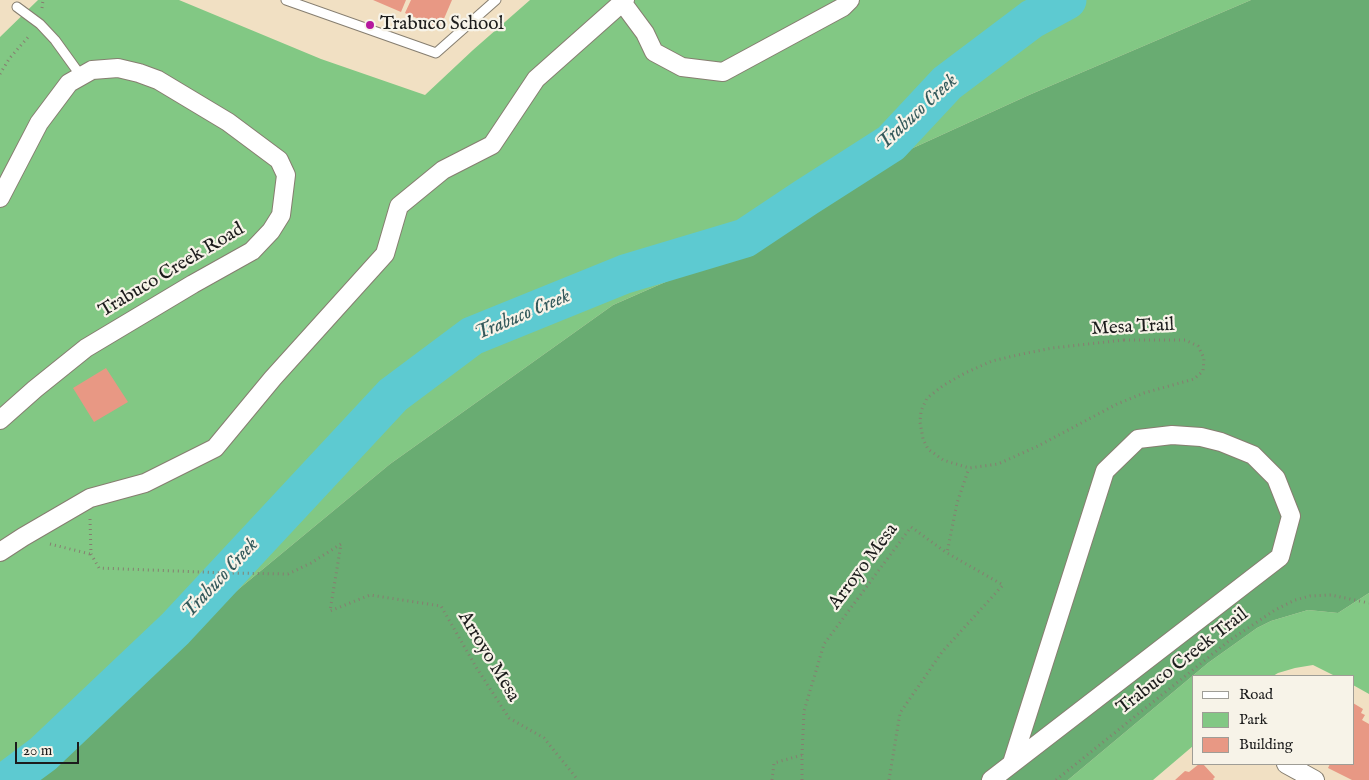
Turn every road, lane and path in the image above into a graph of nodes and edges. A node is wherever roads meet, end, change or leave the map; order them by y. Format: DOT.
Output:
graph roads {
  1 [pos="43,0"];
  2 [pos="286,0"];
  3 [pos="496,0"];
  4 [pos="850,0"];
  5 [pos="625,1"];
  6 [pos="17,7"];
  7 [pos="40,24"];
  8 [pos="0,74"];
  9 [pos="81,76"];
  10 [pos="0,198"];
  11 [pos="0,420"];
  12 [pos="969,468"];
  13 [pos="90,498"];
  14 [pos="23,537"];
  15 [pos="0,552"];
  16 [pos="947,553"];
  17 [pos="91,554"];
  18 [pos="1369,603"];
  19 [pos="802,754"];
  20 [pos="1012,763"];
  21 [pos="1288,765"];
  22 [pos="1310,779"];
  23 [pos="578,780"];
  24 [pos="772,780"];
  25 [pos="802,780"];
  26 [pos="889,780"];
  27 [pos="991,780"];
  28 [pos="1056,780"];
  1 -- 7 [label="path"];
  2 -- 3 [label="lane"];
  4 -- 5 [label="street"];
  5 -- 13 [label="street"];
  6 -- 7 [label="lane"];
  7 -- 8 [label="path"];
  7 -- 9 [label="lane"];
  9 -- 10 [label="street, Trabuco Creek Road"];
  9 -- 11 [label="street, Trabuco Creek Road"];
  12 -- 12 [label="path, Mesa Trail"];
  12 -- 16 [label="path"];
  13 -- 14 [label="street"];
  13 -- 17 [label="path"];
  14 -- 15 [label="street"];
  14 -- 17 [label="path, Arroyo Mesa"];
  16 -- 19 [label="path, Arroyo Mesa"];
  16 -- 26 [label="path"];
  17 -- 23 [label="path, Arroyo Mesa"];
  18 -- 28 [label="path, Trabuco Creek Trail"];
  19 -- 24 [label="path"];
  19 -- 25 [label="path, Arroyo Mesa"];
  20 -- 20 [label="street"];
  20 -- 27 [label="street"];
  21 -- 22 [label="street"];
}
